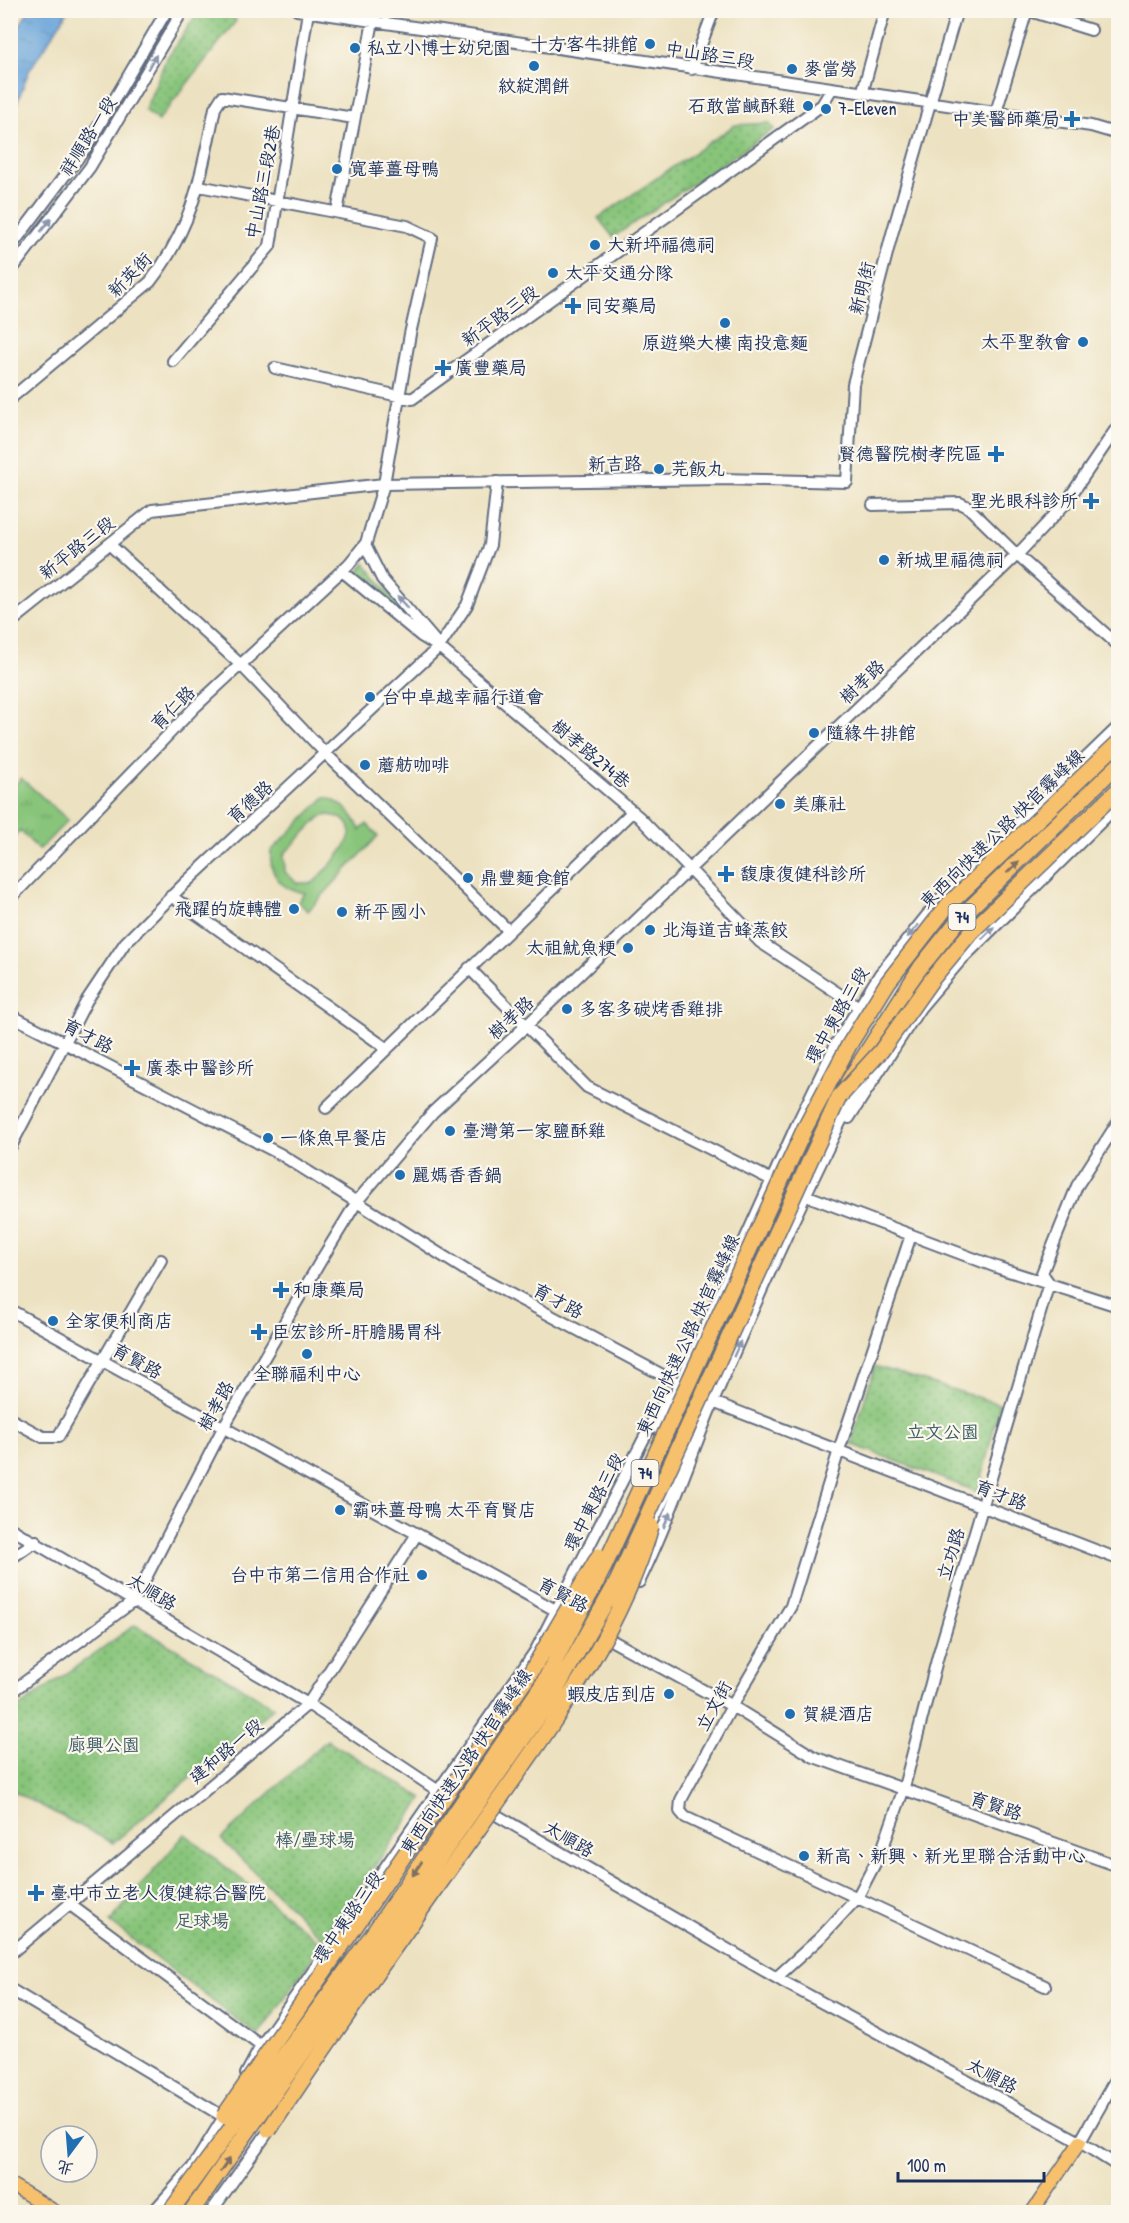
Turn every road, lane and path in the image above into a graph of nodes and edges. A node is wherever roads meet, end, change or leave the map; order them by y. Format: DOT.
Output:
graph roads {
  1 [pos="167,10"];
  2 [pos="183,10"];
  3 [pos="714,10"];
  4 [pos="885,10"];
  5 [pos="957,10"];
  6 [pos="1027,10"];
  7 [pos="302,11"];
  8 [pos="375,16"];
  9 [pos="1091,30"];
  10 [pos="692,69"];
  11 [pos="831,90"];
  12 [pos="862,94"];
  13 [pos="929,105"];
  14 [pos="293,109"];
  15 [pos="996,112"];
  16 [pos="354,118"];
  17 [pos="1119,134"];
  18 [pos="199,186"];
  19 [pos="283,201"];
  20 [pos="338,212"];
  21 [pos="10,248"];
  22 [pos="10,272"];
  23 [pos="173,361"];
  24 [pos="275,368"];
  25 [pos="400,396"];
  26 [pos="10,399"];
  27 [pos="1119,426"];
  28 [pos="497,482"];
  29 [pos="847,482"];
  30 [pos="384,484"];
  31 [pos="873,506"];
  32 [pos="109,544"];
  33 [pos="365,545"];
  34 [pos="1017,555"];
  35 [pos="342,572"];
  36 [pos="10,622"];
  37 [pos="1119,645"];
  38 [pos="439,647"];
  39 [pos="242,666"];
  40 [pos="1119,727"];
  41 [pos="1119,743"];
  42 [pos="326,754"];
  43 [pos="1119,764"];
  44 [pos="1119,781"];
  45 [pos="1119,790"];
  46 [pos="1119,805"];
  47 [pos="633,811"];
  48 [pos="690,869"];
  49 [pos="171,896"];
  50 [pos="10,899"];
  51 [pos="509,931"];
  52 [pos="469,968"];
  53 [pos="859,1007"];
  54 [pos="10,1015"];
  55 [pos="527,1025"];
  56 [pos="65,1042"];
  57 [pos="386,1048"];
  58 [pos="839,1097"];
  59 [pos="326,1108"];
  60 [pos="1119,1122"];
  61 [pos="10,1148"];
  62 [pos="818,1166"];
  63 [pos="772,1180"];
  64 [pos="805,1195"];
  65 [pos="358,1200"];
  66 [pos="911,1235"];
  67 [pos="161,1260"];
  68 [pos="1049,1283"];
  69 [pos="1119,1306"];
  70 [pos="10,1310"];
  71 [pos="101,1360"];
  72 [pos="678,1385"];
  73 [pos="713,1402"];
  74 [pos="10,1419"];
  75 [pos="223,1428"];
  76 [pos="839,1450"];
  77 [pos="646,1473"];
  78 [pos="664,1482"];
  79 [pos="984,1506"];
  80 [pos="10,1528"];
  81 [pos="417,1534"];
  82 [pos="36,1541"];
  83 [pos="10,1559"];
  84 [pos="1119,1559"];
  85 [pos="134,1601"];
  86 [pos="555,1611"];
  87 [pos="572,1619"];
  88 [pos="598,1633"];
  89 [pos="610,1638"];
  90 [pos="10,1693"];
  91 [pos="308,1704"];
  92 [pos="732,1706"];
  93 [pos="438,1790"];
  94 [pos="903,1791"];
  95 [pos="453,1797"];
  96 [pos="486,1809"];
  97 [pos="496,1816"];
  98 [pos="1119,1866"];
  99 [pos="857,1898"];
  100 [pos="69,1904"];
  101 [pos="10,1954"];
  102 [pos="777,1977"];
  103 [pos="1045,1986"];
  104 [pos="10,1989"];
  105 [pos="261,2046"];
  106 [pos="1119,2075"];
  107 [pos="224,2116"];
  108 [pos="266,2135"];
  109 [pos="1080,2142"];
  110 [pos="1119,2166"];
  111 [pos="10,2184"];
  112 [pos="56,2212"];
  113 [pos="153,2212"];
  114 [pos="170,2212"];
  115 [pos="191,2212"];
  116 [pos="211,2212"];
  117 [pos="1032,2212"];
  1 -- 21 [label="street, 祥順路一段"];
  22 -- 2 [label="street, 祥順路一段, one-way"];
  3 -- 10 [label="street"];
  4 -- 12 [label="street"];
  5 -- 13 [label="street, 新明街"];
  6 -- 9 [label="street"];
  6 -- 15 [label="street"];
  7 -- 8 [label="street, 中山路三段"];
  7 -- 14 [label="street, 中山路三段2巷"];
  8 -- 10 [label="street, 中山路三段"];
  8 -- 16 [label="street"];
  10 -- 11 [label="street, 中山路三段"];
  11 -- 12 [label="street, 中山路三段"];
  11 -- 25 [label="street, 新平路三段"];
  12 -- 13 [label="street, 中山路三段"];
  13 -- 15 [label="street, 中山路三段"];
  13 -- 29 [label="street, 新明街"];
  14 -- 16 [label="street"];
  14 -- 18 [label="street, 新英街"];
  14 -- 19 [label="street, 中山路三段2巷"];
  15 -- 17 [label="street, 中山路三段"];
  16 -- 20 [label="street"];
  18 -- 19 [label="street"];
  18 -- 26 [label="street, 新英街"];
  19 -- 20 [label="street"];
  19 -- 23 [label="street, 中山路三段2巷"];
  20 -- 25 [label="street"];
  24 -- 25 [label="street"];
  25 -- 30 [label="street"];
  27 -- 34 [label="street, 樹孝路"];
  28 -- 29 [label="street, 新吉路"];
  28 -- 30 [label="street, 新吉路"];
  28 -- 38 [label="street, 育德路"];
  30 -- 32 [label="street, 新平路三段"];
  30 -- 33 [label="street"];
  31 -- 34 [label="street"];
  32 -- 36 [label="street, 新平路三段"];
  32 -- 39 [label="street"];
  33 -- 35 [label="street, 育仁路"];
  38 -- 33 [label="street, one-way"];
  34 -- 37 [label="street"];
  34 -- 48 [label="street, 樹孝路"];
  35 -- 38 [label="street"];
  35 -- 39 [label="street, 育仁路"];
  38 -- 42 [label="street, 育德路"];
  38 -- 47 [label="street, 樹孝路274巷"];
  39 -- 42 [label="street"];
  39 -- 50 [label="street, 育仁路"];
  40 -- 53 [label="street, 環中東路三段, one-way"];
  41 -- 77 [label="highway, 東西向快速公路 快官霧峰線 / 74, bridge"];
  42 -- 49 [label="street, 育德路"];
  42 -- 51 [label="street"];
  58 -- 43 [label="highway, 東西向快速公路 快官霧峰線 / 74, one-way, bridge"];
  44 -- 62 [label="street"];
  45 -- 58 [label="highway, 74, bridge"];
  62 -- 46 [label="street, one-way"];
  47 -- 48 [label="street, 樹孝路274巷"];
  47 -- 51 [label="street"];
  48 -- 53 [label="street, 樹孝路274巷"];
  48 -- 55 [label="street, 樹孝路"];
  49 -- 56 [label="street, 育德路"];
  49 -- 57 [label="street"];
  51 -- 52 [label="street"];
  52 -- 55 [label="street"];
  52 -- 57 [label="street"];
  53 -- 63 [label="street, 環中東路三段"];
  54 -- 56 [label="street, 育才路"];
  55 -- 63 [label="street"];
  55 -- 65 [label="street, 樹孝路"];
  56 -- 61 [label="street, 育德路"];
  56 -- 65 [label="street, 育才路"];
  57 -- 59 [label="street"];
  58 -- 78 [label="highway, 東西向快速公路 快官霧峰線 / 74, bridge"];
  60 -- 68 [label="street, 立功路"];
  62 -- 64 [label="street"];
  63 -- 72 [label="street, 環中東路三段"];
  64 -- 66 [label="street"];
  73 -- 64 [label="street, one-way"];
  65 -- 72 [label="street, 育才路"];
  65 -- 75 [label="street, 樹孝路"];
  66 -- 68 [label="street"];
  66 -- 76 [label="street, 立文街"];
  67 -- 71 [label="street"];
  68 -- 69 [label="street"];
  68 -- 79 [label="street, 立功路"];
  70 -- 71 [label="street, 育賢路"];
  71 -- 74 [label="street"];
  71 -- 75 [label="street, 育賢路"];
  72 -- 73 [label="street, 育才路"];
  72 -- 86 [label="street, 環中東路三段"];
  72 -- 87 [label="street, 環中東路三段"];
  73 -- 76 [label="street, 育才路"];
  73 -- 88 [label="street"];
  89 -- 73 [label="street, one-way"];
  75 -- 81 [label="street, 育賢路"];
  75 -- 85 [label="street, 樹孝路"];
  76 -- 79 [label="street, 育才路"];
  76 -- 92 [label="street, 立文街"];
  77 -- 107 [label="highway, bridge"];
  77 -- 114 [label="highway, 東西向快速公路 快官霧峰線 / 74, one-way, bridge"];
  78 -- 108 [label="highway, bridge"];
  115 -- 78 [label="highway, 東西向快速公路 快官霧峰線 / 74, one-way, bridge"];
  79 -- 84 [label="street, 育才路"];
  79 -- 94 [label="street, 立功路"];
  80 -- 82 [label="street, 太順路"];
  81 -- 86 [label="street, 育賢路"];
  81 -- 91 [label="street, 建和路一段"];
  82 -- 83 [label="street"];
  82 -- 85 [label="street, 太順路"];
  85 -- 90 [label="street, 樹孝路"];
  85 -- 91 [label="street, 太順路"];
  86 -- 87 [label="street, 育賢路"];
  86 -- 93 [label="street, 環中東路三段"];
  87 -- 88 [label="street, 育賢路"];
  87 -- 95 [label="street, 環中東路三段"];
  88 -- 89 [label="street, 育賢路"];
  88 -- 96 [label="street"];
  89 -- 92 [label="street, 育賢路"];
  89 -- 97 [label="street"];
  91 -- 93 [label="street, 太順路"];
  91 -- 100 [label="street, 建和路一段"];
  92 -- 94 [label="street, 育賢路"];
  92 -- 99 [label="street, 立文街"];
  93 -- 95 [label="street, 太順路"];
  93 -- 105 [label="street, 環中東路三段"];
  94 -- 98 [label="street, 育賢路"];
  94 -- 99 [label="street, 立功路"];
  95 -- 96 [label="street, 太順路"];
  95 -- 107 [label="street, 環中東路三段"];
  96 -- 97 [label="street, 太順路"];
  96 -- 108 [label="street"];
  97 -- 102 [label="street, 太順路"];
  97 -- 108 [label="street"];
  99 -- 102 [label="street, 立功路"];
  99 -- 103 [label="street, 立文街"];
  100 -- 101 [label="street, 建和路一段"];
  100 -- 105 [label="street"];
  102 -- 109 [label="street, 太順路"];
  104 -- 107 [label="street"];
  105 -- 107 [label="street, 環中東路三段"];
  106 -- 109 [label="street"];
  107 -- 108 [label="street"];
  107 -- 113 [label="street, 環中東路三段"];
  108 -- 116 [label="street"];
  109 -- 110 [label="street, 太順路"];
  109 -- 117 [label="main road"];
  111 -- 112 [label="main road"];
}
